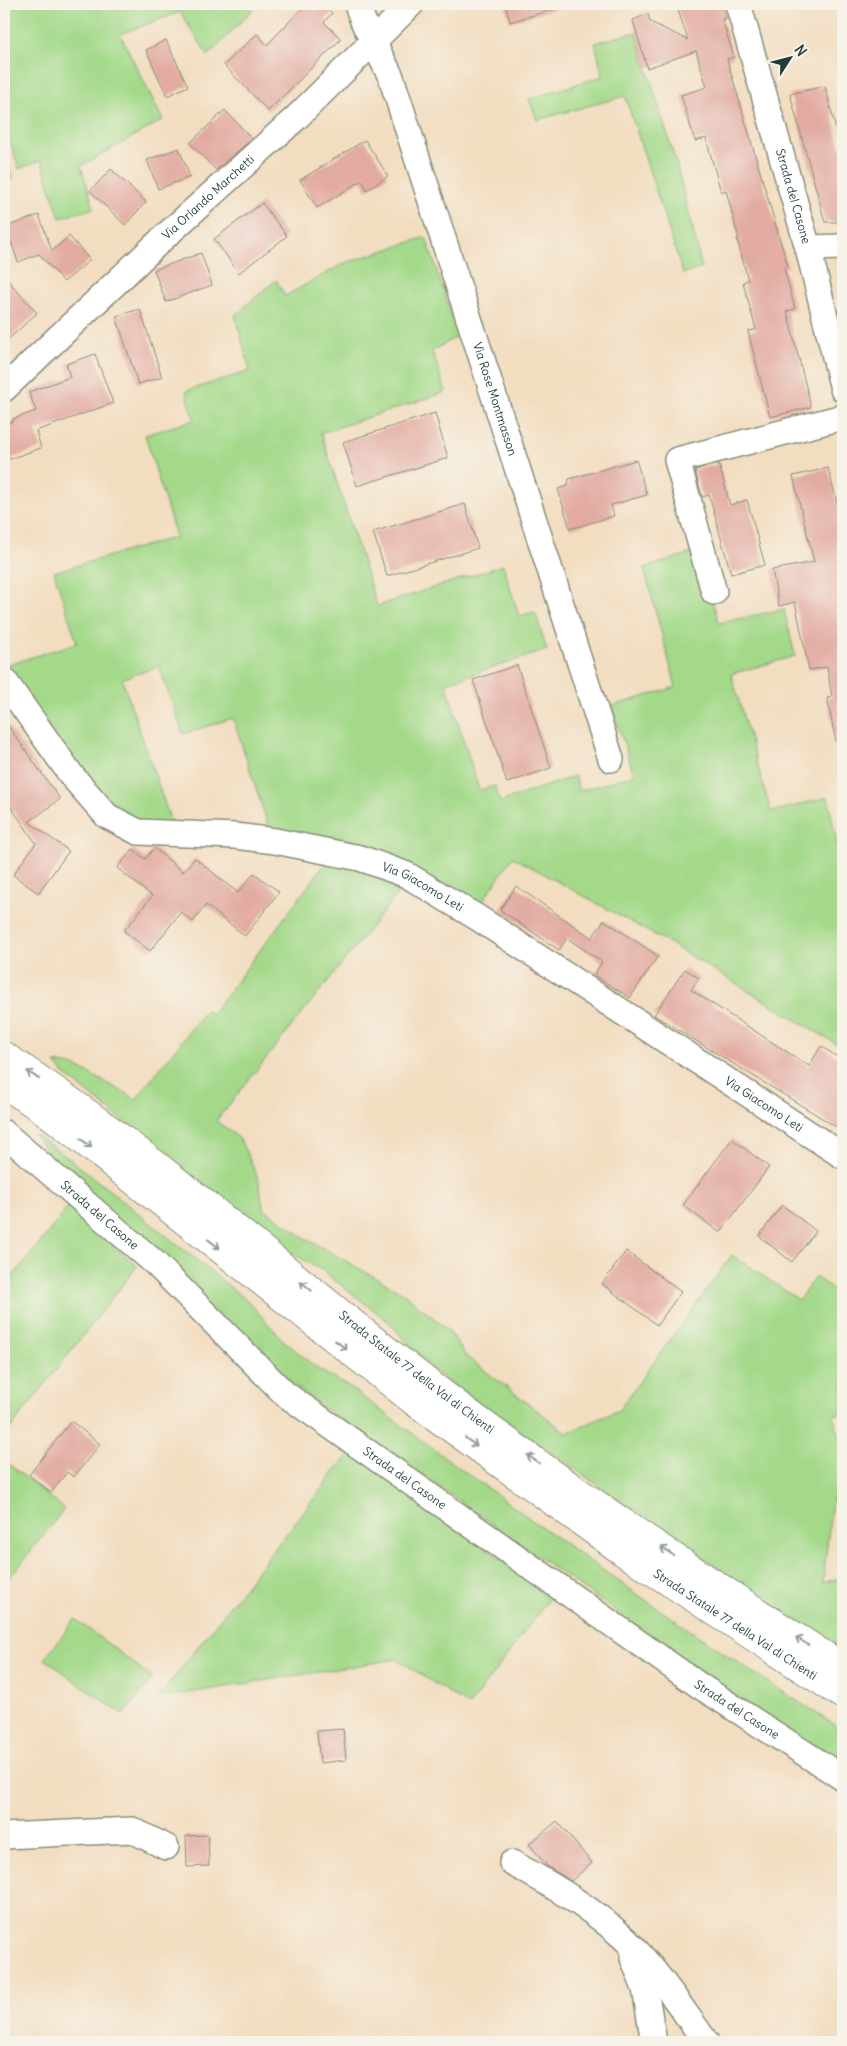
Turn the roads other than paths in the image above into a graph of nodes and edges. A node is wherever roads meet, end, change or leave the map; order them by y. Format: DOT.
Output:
graph roads {
  1 [pos="357,4"];
  2 [pos="410,4"];
  3 [pos="738,4"];
  4 [pos="374,41"];
  5 [pos="843,247"];
  6 [pos="808,248"];
  7 [pos="4,389"];
  8 [pos="843,389"];
  9 [pos="843,417"];
  10 [pos="714,592"];
  11 [pos="4,680"];
  12 [pos="612,759"];
  13 [pos="4,1056"];
  14 [pos="4,1084"];
  15 [pos="4,1133"];
  16 [pos="843,1156"];
  17 [pos="843,1667"];
  18 [pos="843,1695"];
  19 [pos="843,1778"];
  20 [pos="4,1836"];
  21 [pos="166,1847"];
  22 [pos="512,1863"];
  23 [pos="625,1940"];
  24 [pos="654,2042"];
  25 [pos="706,2042"];
  1 -- 4 [label="street, Via Rose Montmasson"];
  2 -- 4 [label="street, Via Orlando Marchetti"];
  3 -- 6 [label="street, Strada del Casone"];
  4 -- 7 [label="street, Via Orlando Marchetti"];
  4 -- 12 [label="street, Via Rose Montmasson"];
  5 -- 6 [label="street"];
  6 -- 8 [label="street, Strada del Casone"];
  9 -- 10 [label="street"];
  11 -- 16 [label="street, Via Giacomo Leti"];
  17 -- 13 [label="highway, Strada Statale 77 della Val di Chienti, one-way"];
  14 -- 18 [label="highway, Strada Statale 77 della Val di Chienti, one-way"];
  15 -- 19 [label="street, Strada del Casone"];
  20 -- 21 [label="street"];
  22 -- 23 [label="street"];
  23 -- 24 [label="street"];
  23 -- 25 [label="street"];
}
